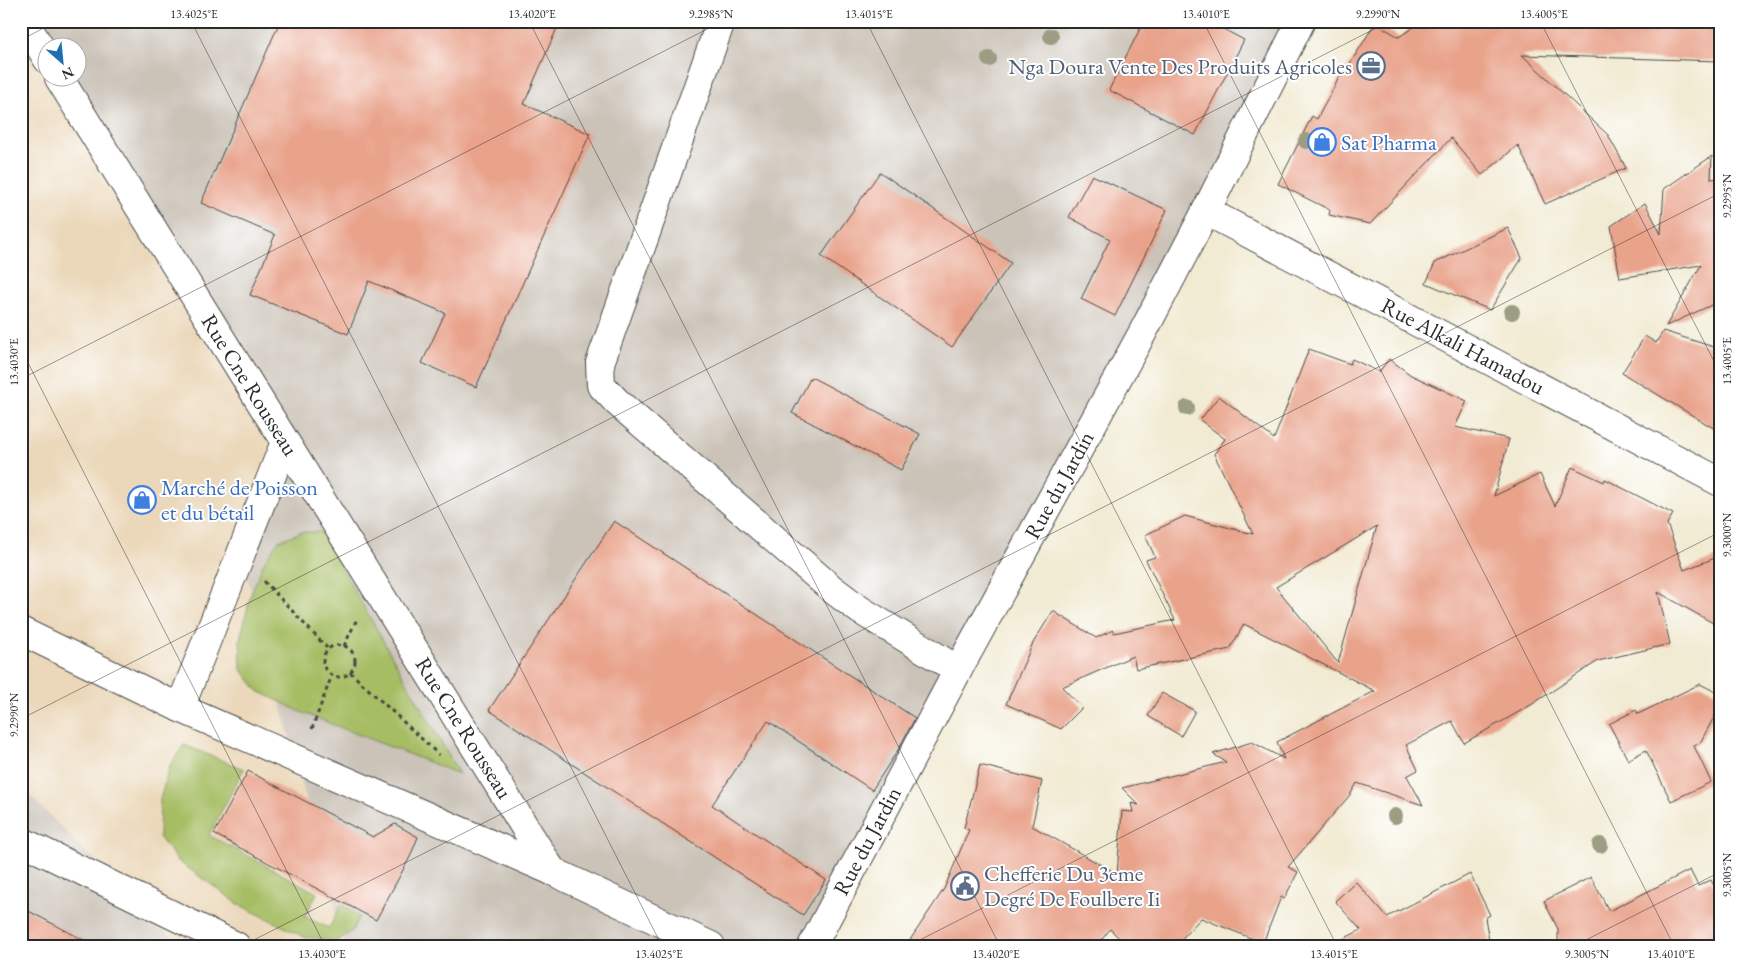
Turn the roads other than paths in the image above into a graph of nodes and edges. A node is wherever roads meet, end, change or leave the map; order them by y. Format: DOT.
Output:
graph roads {
  1 [pos="24,21"];
  2 [pos="721,21"];
  3 [pos="1301,21"];
  4 [pos="38,44"];
  5 [pos="64,88"];
  6 [pos="1206,211"];
  7 [pos="285,442"];
  8 [pos="1720,482"];
  9 [pos="21,631"];
  10 [pos="958,670"];
  11 [pos="180,708"];
  12 [pos="21,841"];
  13 [pos="552,871"];
  14 [pos="236,946"];
  15 [pos="711,946"];
  16 [pos="812,946"];
  1 -- 4 [label="street"];
  2 -- 10 [label="street"];
  3 -- 6 [label="street, Rue du Jardin"];
  5 -- 7 [label="street, Rue Cne Rousseau"];
  6 -- 8 [label="street, Rue Alkali Hamadou"];
  6 -- 10 [label="street, Rue du Jardin"];
  7 -- 11 [label="street"];
  7 -- 13 [label="street, Rue Cne Rousseau"];
  9 -- 11 [label="street"];
  10 -- 16 [label="street, Rue du Jardin"];
  11 -- 13 [label="street"];
  12 -- 14 [label="street"];
  13 -- 15 [label="street"];
}
